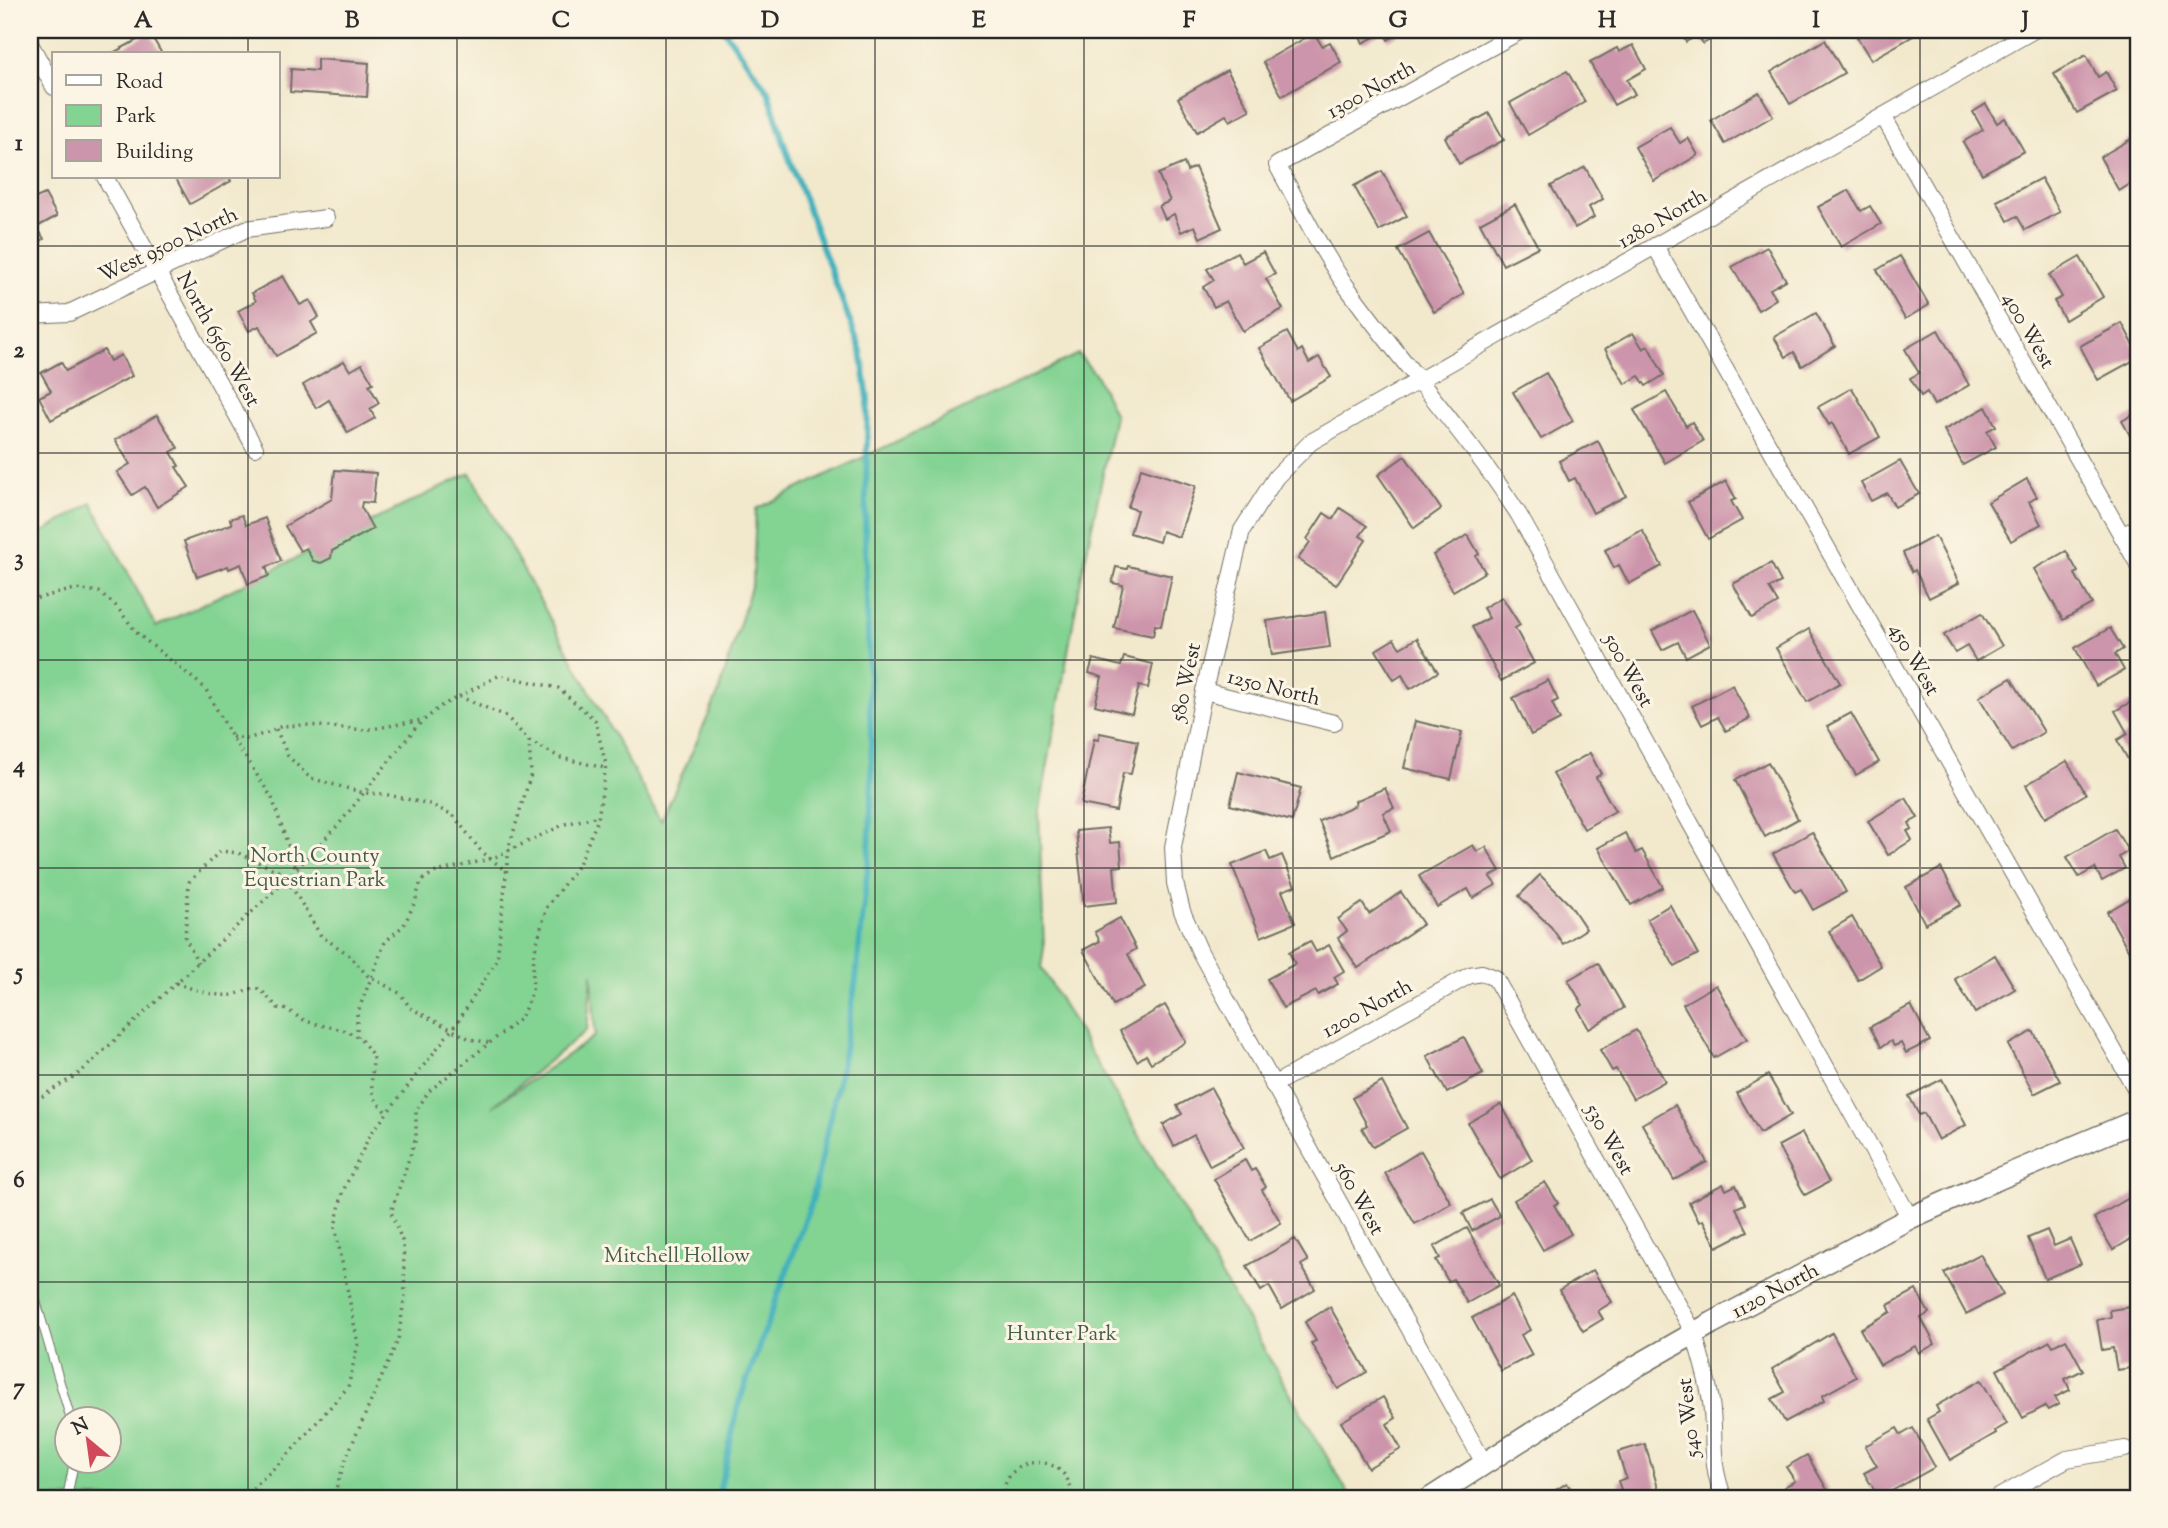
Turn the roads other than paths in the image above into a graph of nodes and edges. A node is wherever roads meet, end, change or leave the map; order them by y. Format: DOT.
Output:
graph roads {
  1 [pos="1522,30"];
  2 [pos="2034,30"];
  3 [pos="30,44"];
  4 [pos="52,83"];
  5 [pos="1883,116"];
  6 [pos="1277,165"];
  7 [pos="106,178"];
  8 [pos="326,218"];
  9 [pos="1654,246"];
  10 [pos="158,272"];
  11 [pos="30,315"];
  12 [pos="1419,380"];
  13 [pos="1311,442"];
  14 [pos="255,448"];
  15 [pos="2138,527"];
  16 [pos="2122,536"];
  17 [pos="2138,564"];
  18 [pos="1204,691"];
  19 [pos="1334,723"];
  20 [pos="1200,952"];
  21 [pos="1482,974"];
  22 [pos="1273,1085"];
  23 [pos="2138,1093"];
  24 [pos="2138,1121"];
  25 [pos="1910,1218"];
  26 [pos="30,1281"];
  27 [pos="1693,1333"];
  28 [pos="67,1406"];
  29 [pos="2125,1449"];
  30 [pos="1484,1464"];
  31 [pos="71,1476"];
  32 [pos="67,1498"];
  33 [pos="1431,1498"];
  34 [pos="1724,1498"];
  35 [pos="1997,1498"];
  1 -- 6 [label="street, 1300 North"];
  2 -- 5 [label="street, 1280 North"];
  3 -- 4 [label="street"];
  5 -- 9 [label="street, 1280 North"];
  5 -- 16 [label="street, 400 West"];
  6 -- 12 [label="street, 500 West"];
  7 -- 10 [label="street, North 6560 West"];
  8 -- 10 [label="street, West 9500 North"];
  9 -- 12 [label="street, 1280 North"];
  9 -- 23 [label="street, 450 West"];
  10 -- 11 [label="street, West 9500 North"];
  10 -- 14 [label="street, North 6560 West"];
  12 -- 13 [label="street, 1280 North"];
  12 -- 25 [label="street, 500 West"];
  13 -- 18 [label="street, 580 West"];
  15 -- 16 [label="street"];
  16 -- 17 [label="street, 400 West"];
  18 -- 19 [label="street, 1250 North"];
  18 -- 20 [label="street, 580 West"];
  20 -- 22 [label="street, 560 West"];
  21 -- 22 [label="street, 1200 North"];
  21 -- 27 [label="street, 530 West"];
  22 -- 30 [label="street, 560 West"];
  24 -- 25 [label="street, 1120 North"];
  25 -- 27 [label="street, 1120 North"];
  26 -- 28 [label="lane"];
  27 -- 30 [label="street, 1120 North"];
  27 -- 34 [label="street, 540 West"];
  29 -- 35 [label="street"];
  30 -- 33 [label="street, 1120 North"];
  31 -- 32 [label="lane"];
}
